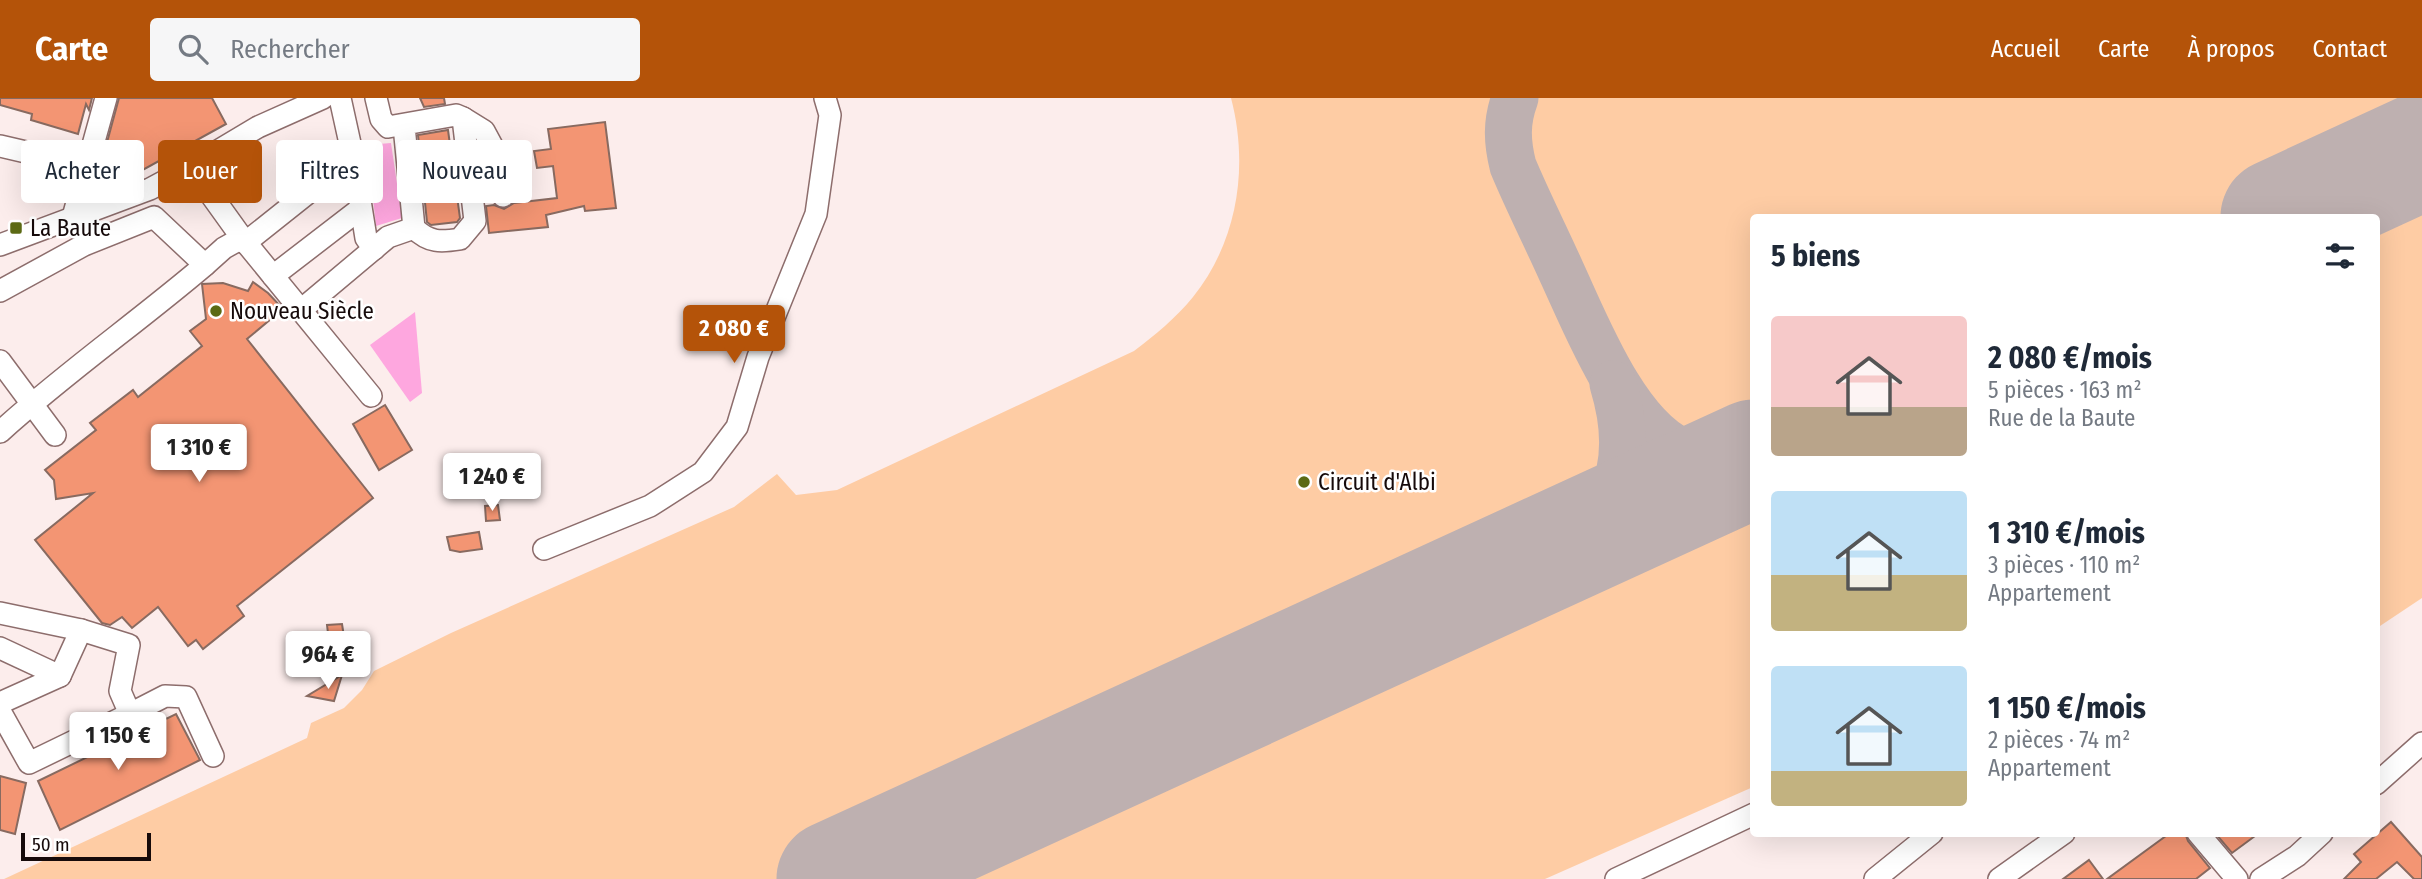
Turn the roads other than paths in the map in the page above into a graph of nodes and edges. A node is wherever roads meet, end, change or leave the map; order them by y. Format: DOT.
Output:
graph roads {
  1 [pos="106,98"];
  2 [pos="323,98"];
  3 [pos="340,98"];
  4 [pos="376,98"];
  5 [pos="825,98"];
  6 [pos="463,118"];
  7 [pos="404,126"];
  8 [pos="94,140"];
  9 [pos="236,140"];
  10 [pos="349,140"];
  11 [pos="489,140"];
  12 [pos="0,146"];
  13 [pos="21,151"];
  14 [pos="158,184"];
  15 [pos="77,203"];
  16 [pos="216,203"];
  17 [pos="292,203"];
  18 [pos="359,203"];
  19 [pos="360,209"];
  20 [pos="74,217"];
  21 [pos="414,228"];
  22 [pos="243,241"];
  23 [pos="0,245"];
  24 [pos="84,245"];
  25 [pos="374,249"];
  26 [pos="205,265"];
  27 [pos="272,276"];
  28 [pos="0,291"];
  29 [pos="301,310"];
  30 [pos="0,361"];
  31 [pos="370,396"];
  32 [pos="33,403"];
  33 [pos="0,432"];
  34 [pos="55,435"];
  35 [pos="544,549"];
  36 [pos="0,613"];
  37 [pos="81,630"];
  38 [pos="0,648"];
  39 [pos="60,676"];
  40 [pos="0,703"];
  41 [pos="0,711"];
  42 [pos="130,714"];
  43 [pos="2422,743"];
  44 [pos="214,756"];
  45 [pos="2380,780"];
  46 [pos="1750,816"];
  47 [pos="1927,837"];
  48 [pos="2058,837"];
  49 [pos="2200,837"];
  50 [pos="2318,837"];
  51 [pos="1616,879"];
  52 [pos="1875,879"];
  53 [pos="1999,879"];
  54 [pos="2236,879"];
  55 [pos="2261,879"];
  1 -- 8 [label="street"];
  2 -- 9 [label="street"];
  3 -- 10 [label="street"];
  4 -- 7 [label="street"];
  5 -- 35 [label="street"];
  6 -- 7 [label="street"];
  6 -- 11 [label="street"];
  6 -- 21 [label="street"];
  7 -- 21 [label="street"];
  12 -- 13 [label="street"];
  14 -- 20 [label="street"];
  15 -- 20 [label="street"];
  16 -- 22 [label="street"];
  17 -- 22 [label="street"];
  18 -- 19 [label="street"];
  19 -- 25 [label="street"];
  19 -- 27 [label="street"];
  20 -- 23 [label="street"];
  20 -- 24 [label="street"];
  21 -- 25 [label="street"];
  22 -- 26 [label="street"];
  22 -- 27 [label="street"];
  24 -- 26 [label="street"];
  24 -- 28 [label="street"];
  25 -- 29 [label="street"];
  26 -- 32 [label="street"];
  27 -- 29 [label="street"];
  29 -- 31 [label="street"];
  30 -- 32 [label="street"];
  32 -- 33 [label="street"];
  32 -- 34 [label="street"];
  36 -- 37 [label="street"];
  37 -- 39 [label="street"];
  37 -- 42 [label="street"];
  38 -- 39 [label="street"];
  39 -- 40 [label="street"];
  41 -- 42 [label="street"];
  42 -- 44 [label="street"];
  43 -- 45 [label="street"];
  46 -- 51 [label="street"];
  47 -- 52 [label="street"];
  48 -- 53 [label="street"];
  49 -- 54 [label="street"];
  50 -- 55 [label="street"];
}
